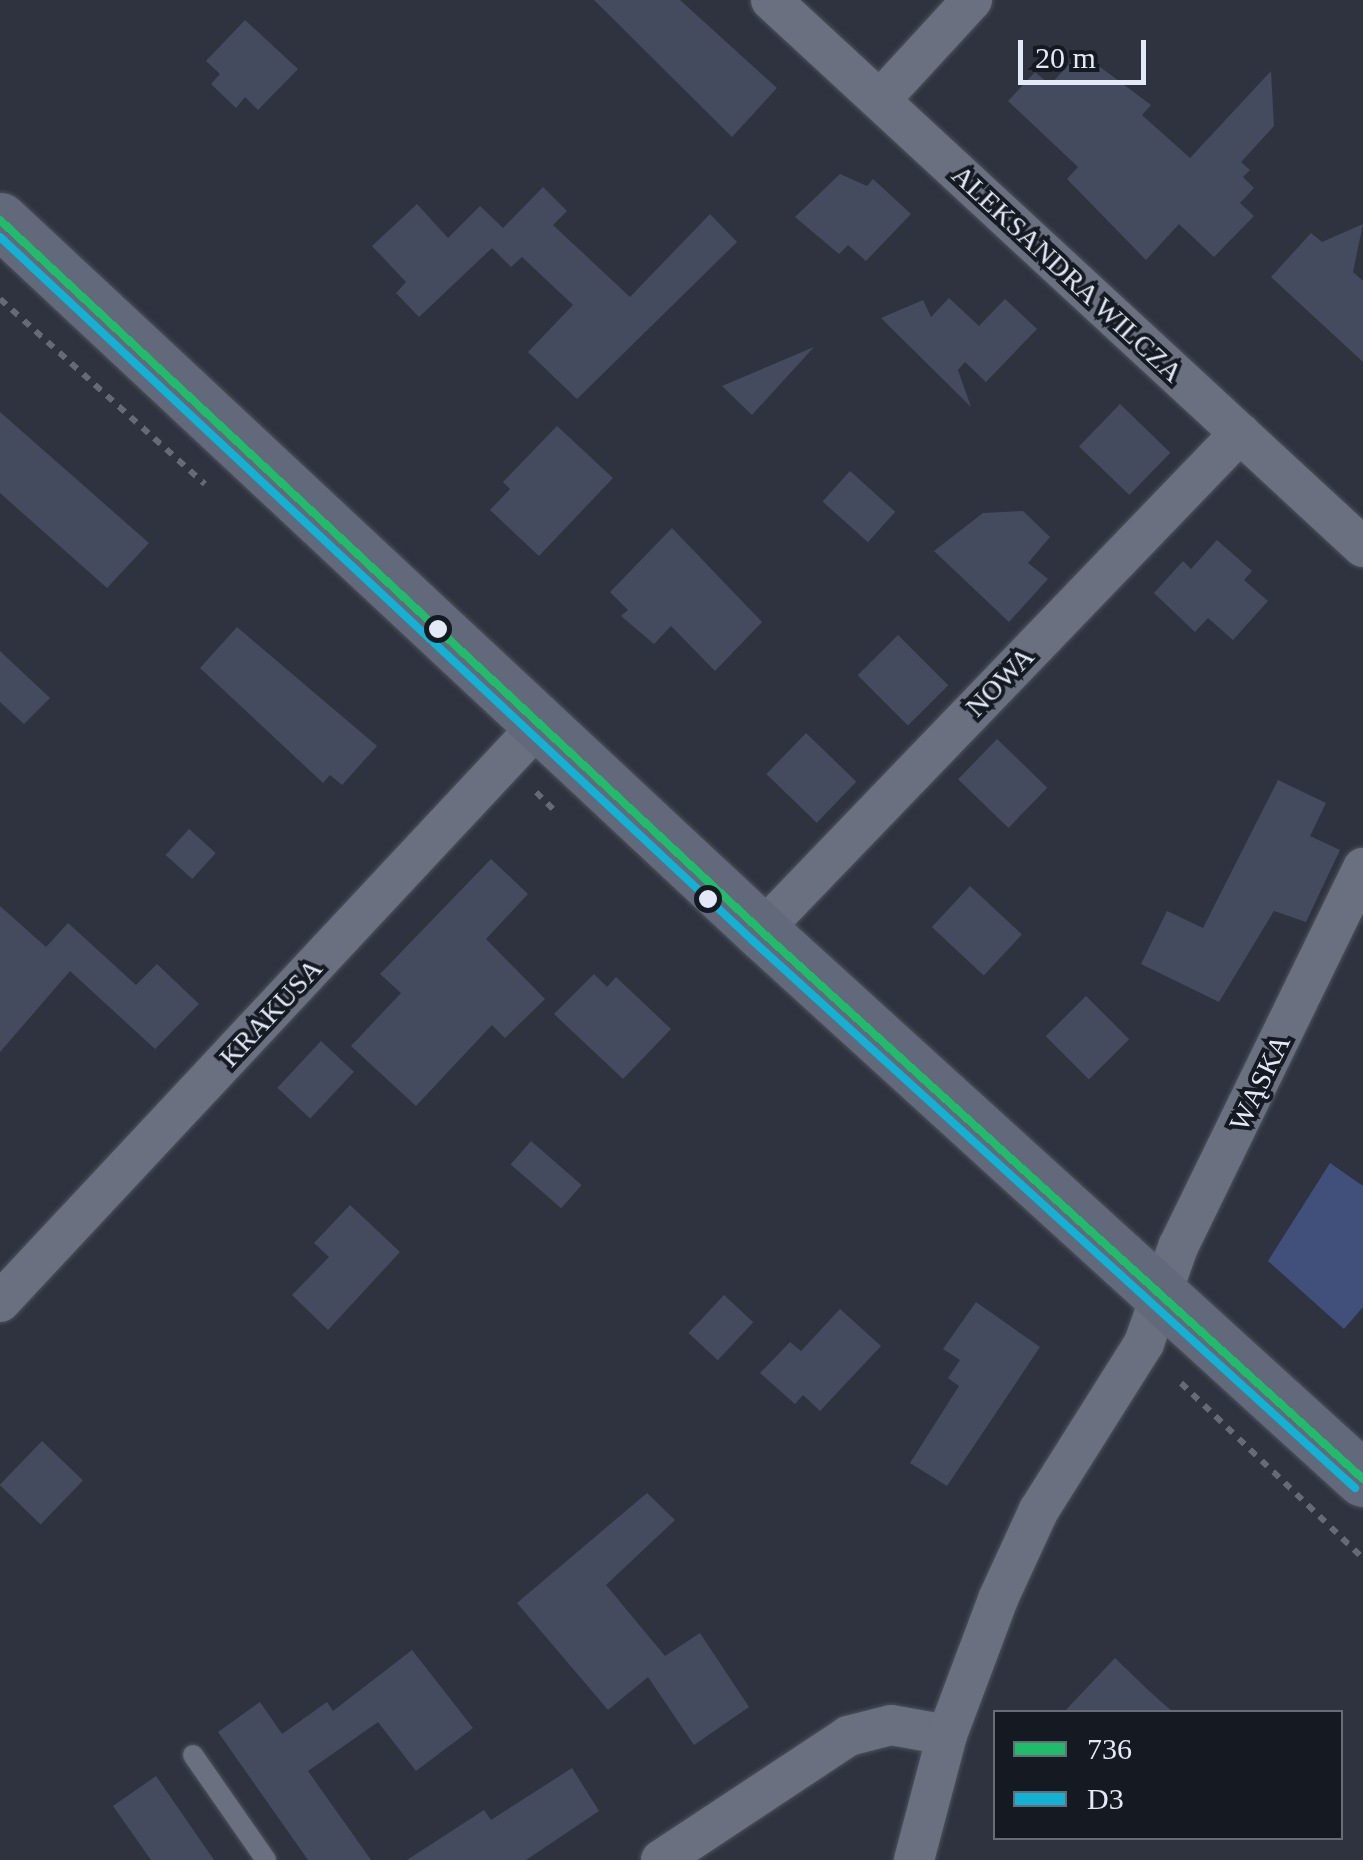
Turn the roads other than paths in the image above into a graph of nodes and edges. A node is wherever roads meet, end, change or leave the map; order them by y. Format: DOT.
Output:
graph roads {
  1 [pos="771,0"];
  2 [pos="972,0"];
  3 [pos="880,100"];
  4 [pos="0,220"];
  5 [pos="1240,434"];
  6 [pos="1363,547"];
  7 [pos="540,724"];
  8 [pos="1363,868"];
  9 [pos="761,931"];
  10 [pos="1158,1296"];
  11 [pos="0,1302"];
  12 [pos="1363,1479"];
  13 [pos="947,1736"];
  14 [pos="193,1755"];
  15 [pos="266,1860"];
  16 [pos="660,1860"];
  17 [pos="914,1860"];
  1 -- 3 [label="street, ALEKSANDRA WILCZA"];
  2 -- 3 [label="street"];
  3 -- 5 [label="street, ALEKSANDRA WILCZA"];
  4 -- 7 [label="main road"];
  5 -- 6 [label="street, ALEKSANDRA WILCZA"];
  5 -- 9 [label="street, NOWA"];
  7 -- 9 [label="main road"];
  7 -- 11 [label="street, KRAKUSA"];
  8 -- 10 [label="street, WĄSKA"];
  9 -- 10 [label="main road"];
  10 -- 12 [label="main road"];
  10 -- 13 [label="street, WĄSKA"];
  13 -- 16 [label="street"];
  13 -- 17 [label="street, WĄSKA"];
  14 -- 15 [label="lane"];
}
